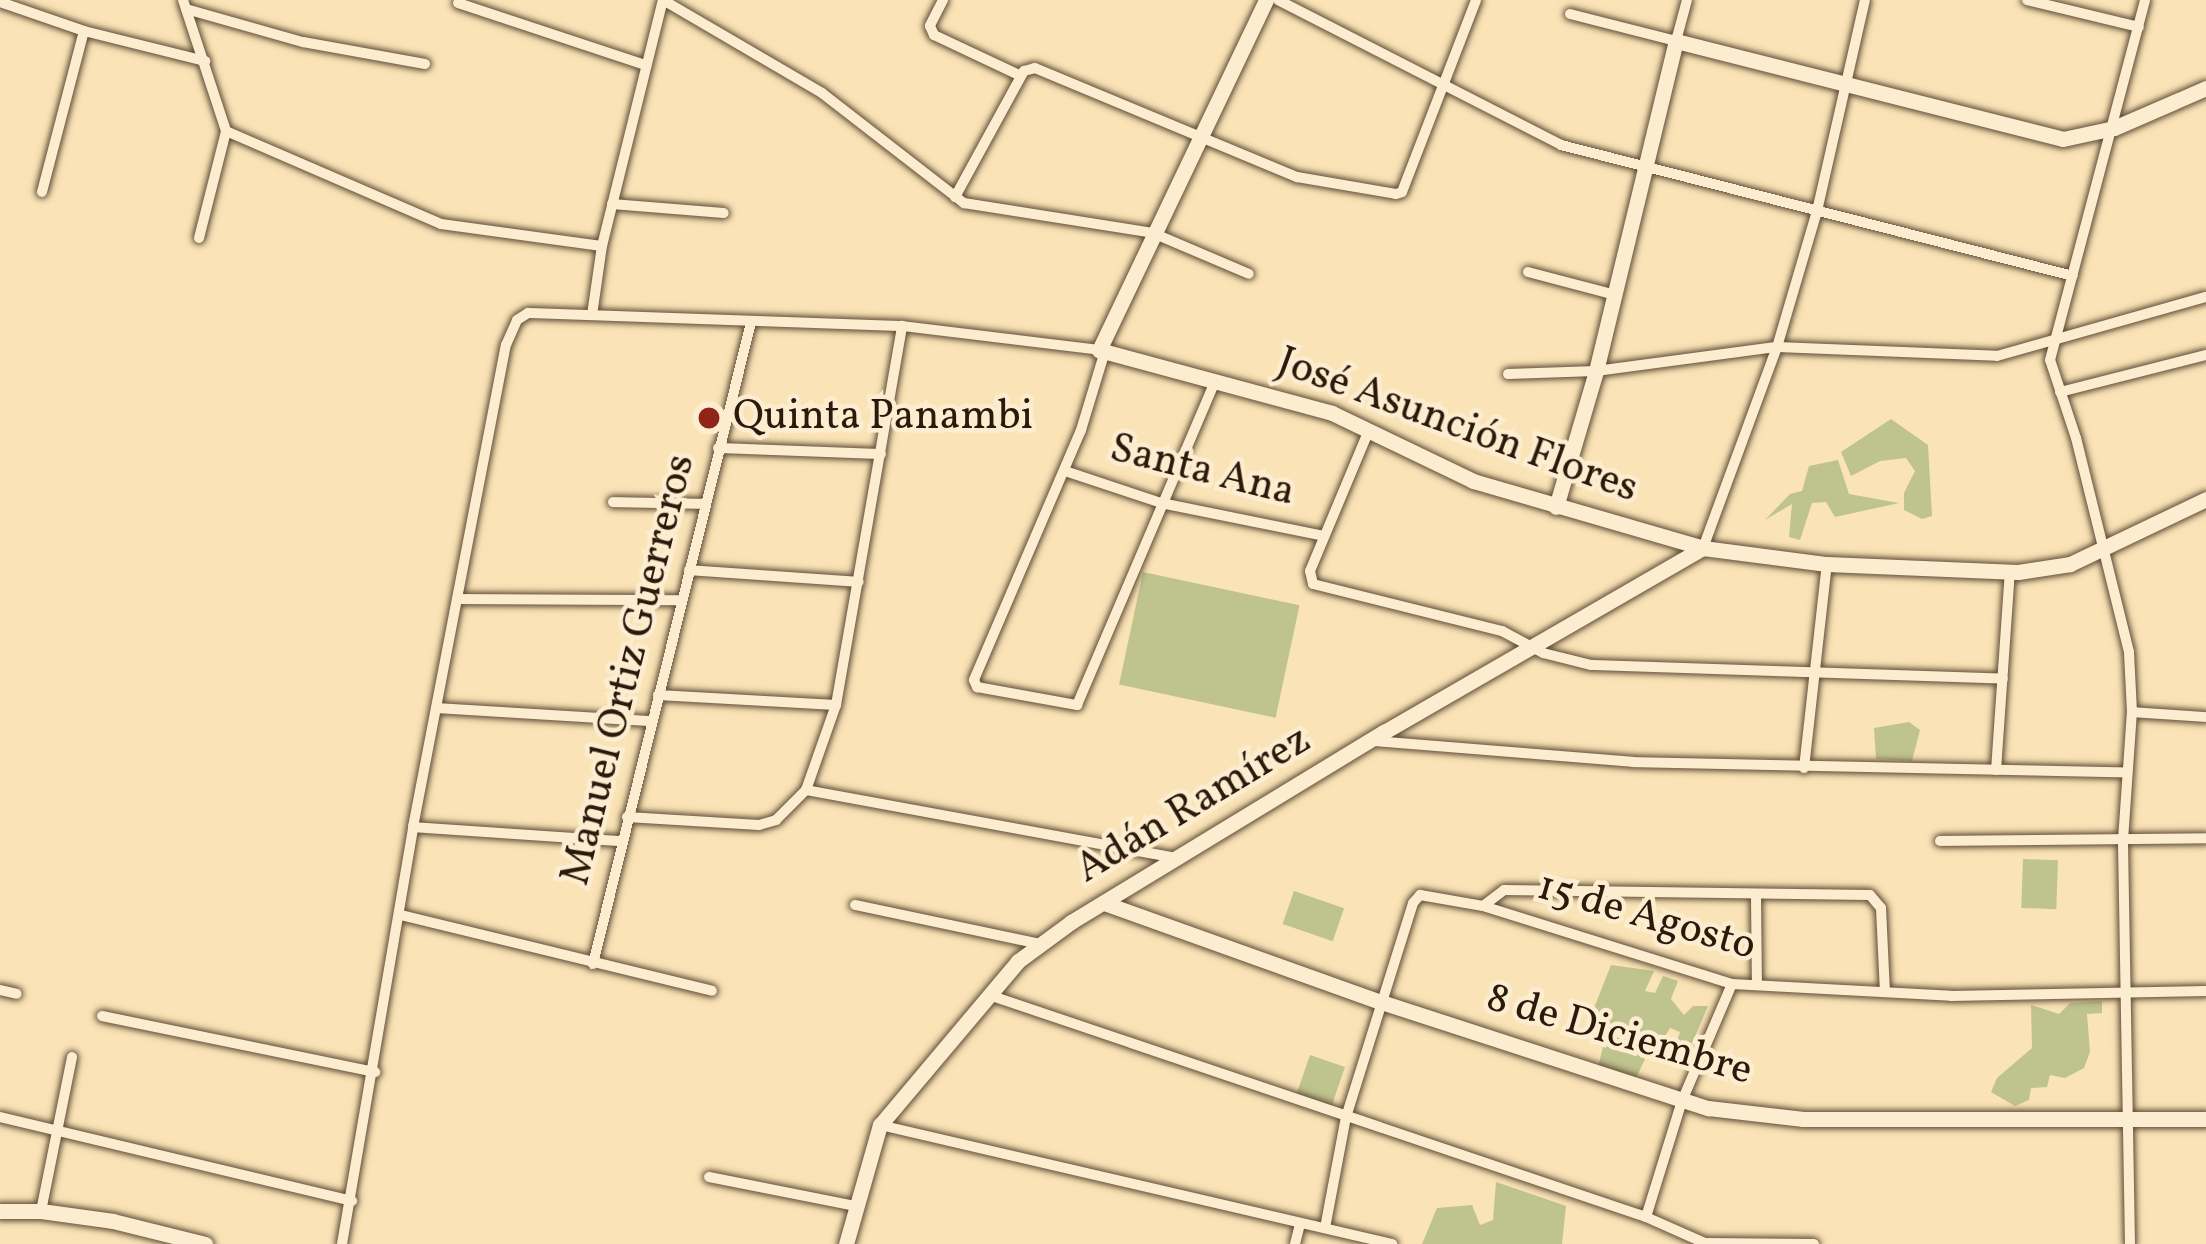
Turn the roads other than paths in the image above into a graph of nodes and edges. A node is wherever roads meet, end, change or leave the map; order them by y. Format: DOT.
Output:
graph roads {
  1 [pos="663,0"];
  2 [pos="943,0"];
  3 [pos="1266,0"];
  4 [pos="1278,0"];
  5 [pos="1476,0"];
  6 [pos="1687,0"];
  7 [pos="1865,0"];
  8 [pos="2027,0"];
  9 [pos="2145,0"];
  10 [pos="0,2"];
  11 [pos="458,3"];
  12 [pos="184,4"];
  13 [pos="1570,14"];
  14 [pos="2139,27"];
  15 [pos="84,32"];
  16 [pos="1676,41"];
  17 [pos="205,61"];
  18 [pos="424,64"];
  19 [pos="646,65"];
  20 [pos="1021,76"];
  21 [pos="1845,84"];
  22 [pos="1442,86"];
  23 [pos="2206,88"];
  24 [pos="2114,128"];
  25 [pos="226,131"];
  26 [pos="1203,136"];
  27 [pos="1643,167"];
  28 [pos="42,192"];
  29 [pos="956,197"];
  30 [pos="612,204"];
  31 [pos="1817,211"];
  32 [pos="724,213"];
  33 [pos="1153,233"];
  34 [pos="199,238"];
  35 [pos="602,246"];
  36 [pos="1528,272"];
  37 [pos="1249,274"];
  38 [pos="2074,276"];
  39 [pos="1612,294"];
  40 [pos="2206,297"];
  41 [pos="592,315"];
  42 [pos="752,322"];
  43 [pos="902,326"];
  44 [pos="2051,344"];
  45 [pos="1777,347"];
  46 [pos="1102,351"];
  47 [pos="2206,355"];
  48 [pos="1596,371"];
  49 [pos="1508,374"];
  50 [pos="1215,382"];
  51 [pos="2060,392"];
  52 [pos="1369,430"];
  53 [pos="718,448"];
  54 [pos="881,454"];
  55 [pos="1065,471"];
  56 [pos="2206,499"];
  57 [pos="614,502"];
  58 [pos="1161,503"];
  59 [pos="705,504"];
  60 [pos="1556,507"];
  61 [pos="1324,536"];
  62 [pos="1703,548"];
  63 [pos="2102,551"];
  64 [pos="1827,564"];
  65 [pos="689,570"];
  66 [pos="2010,572"];
  67 [pos="859,582"];
  68 [pos="457,599"];
  69 [pos="680,600"];
  70 [pos="1528,647"];
  71 [pos="1815,676"];
  72 [pos="2003,679"];
  73 [pos="658,695"];
  74 [pos="836,705"];
  75 [pos="436,708"];
  76 [pos="2132,712"];
  77 [pos="2206,717"];
  78 [pos="650,721"];
  79 [pos="1369,741"];
  80 [pos="1804,768"];
  81 [pos="1996,770"];
  82 [pos="2124,772"];
  83 [pos="806,790"];
  84 [pos="627,818"];
  85 [pos="413,827"];
  86 [pos="2206,838"];
  87 [pos="2122,840"];
  88 [pos="622,841"];
  89 [pos="1940,841"];
  90 [pos="1180,859"];
  91 [pos="1756,896"];
  92 [pos="1104,903"];
  93 [pos="855,905"];
  94 [pos="1483,906"];
  95 [pos="401,914"];
  96 [pos="1040,944"];
  97 [pos="593,964"];
  98 [pos="1732,984"];
  99 [pos="1757,985"];
  100 [pos="0,990"];
  101 [pos="2206,991"];
  102 [pos="712,992"];
  103 [pos="1885,992"];
  104 [pos="2125,992"];
  105 [pos="17,994"];
  106 [pos="989,995"];
  107 [pos="1381,1002"];
  108 [pos="102,1016"];
  109 [pos="72,1057"];
  110 [pos="375,1072"];
  111 [pos="1682,1101"];
  112 [pos="0,1117"];
  113 [pos="1346,1117"];
  114 [pos="2206,1119"];
  115 [pos="2127,1121"];
  116 [pos="880,1125"];
  117 [pos="55,1134"];
  118 [pos="709,1178"];
  119 [pos="352,1201"];
  120 [pos="856,1206"];
  121 [pos="40,1210"];
  122 [pos="0,1211"];
  123 [pos="1646,1217"];
  124 [pos="1300,1224"];
  125 [pos="1325,1228"];
  126 [pos="205,1244"];
  127 [pos="342,1244"];
  128 [pos="846,1244"];
  129 [pos="1295,1244"];
  130 [pos="1393,1244"];
  131 [pos="1704,1244"];
  132 [pos="1814,1244"];
  133 [pos="2130,1244"];
  1 -- 19 [label="street"];
  1 -- 29 [label="street"];
  2 -- 20 [label="street"];
  3 -- 26 [label="street"];
  4 -- 22 [label="street"];
  5 -- 22 [label="street"];
  6 -- 16 [label="street"];
  7 -- 21 [label="street"];
  8 -- 14 [label="street"];
  9 -- 14 [label="street"];
  10 -- 15 [label="street"];
  11 -- 19 [label="street"];
  12 -- 17 [label="street"];
  12 -- 18 [label="street"];
  13 -- 16 [label="street"];
  14 -- 24 [label="street"];
  15 -- 17 [label="street"];
  15 -- 28 [label="street"];
  16 -- 21 [label="street"];
  16 -- 27 [label="street"];
  17 -- 25 [label="street"];
  19 -- 30 [label="street"];
  20 -- 26 [label="street"];
  20 -- 29 [label="street"];
  21 -- 24 [label="street"];
  21 -- 31 [label="street"];
  22 -- 26 [label="street"];
  22 -- 27 [label="street"];
  23 -- 24 [label="street"];
  24 -- 38 [label="street"];
  25 -- 34 [label="street"];
  25 -- 35 [label="street"];
  26 -- 33 [label="street"];
  27 -- 31 [label="street"];
  27 -- 39 [label="street"];
  29 -- 33 [label="street"];
  30 -- 32 [label="street"];
  30 -- 35 [label="street"];
  31 -- 38 [label="street"];
  31 -- 45 [label="street"];
  33 -- 37 [label="street"];
  33 -- 46 [label="street"];
  35 -- 41 [label="street"];
  36 -- 39 [label="street"];
  38 -- 44 [label="street"];
  39 -- 48 [label="street"];
  40 -- 44 [label="street"];
  41 -- 42 [label="street, José Asunción Flores"];
  41 -- 68 [label="street, José Asunción Flores"];
  42 -- 43 [label="street, José Asunción Flores"];
  42 -- 53 [label="street, Manuel Ortiz Guerreros"];
  43 -- 46 [label="street, José Asunción Flores"];
  43 -- 54 [label="street"];
  44 -- 45 [label="street"];
  44 -- 51 [label="street"];
  45 -- 48 [label="street"];
  45 -- 62 [label="street"];
  46 -- 50 [label="street, José Asunción Flores"];
  46 -- 55 [label="street"];
  47 -- 51 [label="street"];
  48 -- 49 [label="street"];
  48 -- 60 [label="street"];
  50 -- 52 [label="street, José Asunción Flores"];
  50 -- 58 [label="street"];
  51 -- 63 [label="street"];
  52 -- 60 [label="street, José Asunción Flores"];
  52 -- 61 [label="street"];
  53 -- 54 [label="street"];
  53 -- 59 [label="street, Manuel Ortiz Guerreros"];
  54 -- 67 [label="street"];
  55 -- 58 [label="street, Santa Ana"];
  55 -- 58 [label="street"];
  56 -- 63 [label="street, José Asunción Flores"];
  57 -- 59 [label="street"];
  58 -- 61 [label="street, Santa Ana"];
  59 -- 65 [label="street, Manuel Ortiz Guerreros"];
  60 -- 62 [label="street, José Asunción Flores"];
  61 -- 70 [label="street"];
  62 -- 64 [label="street, José Asunción Flores"];
  62 -- 70 [label="street, Adán Ramírez"];
  63 -- 66 [label="street, José Asunción Flores"];
  63 -- 76 [label="street"];
  64 -- 66 [label="street, José Asunción Flores"];
  64 -- 71 [label="street"];
  65 -- 67 [label="street"];
  65 -- 69 [label="street, Manuel Ortiz Guerreros"];
  66 -- 72 [label="street"];
  67 -- 74 [label="street"];
  68 -- 69 [label="street"];
  68 -- 75 [label="street"];
  69 -- 73 [label="street, Manuel Ortiz Guerreros"];
  70 -- 71 [label="street"];
  70 -- 79 [label="street, Adán Ramírez"];
  71 -- 72 [label="street"];
  71 -- 80 [label="street"];
  72 -- 81 [label="street"];
  73 -- 74 [label="street"];
  73 -- 78 [label="street, Manuel Ortiz Guerreros"];
  74 -- 83 [label="street"];
  75 -- 78 [label="street"];
  75 -- 85 [label="street"];
  76 -- 77 [label="street"];
  76 -- 82 [label="street"];
  78 -- 84 [label="street, Manuel Ortiz Guerreros"];
  79 -- 80 [label="street"];
  79 -- 90 [label="street, Adán Ramírez"];
  80 -- 81 [label="street"];
  81 -- 82 [label="street"];
  82 -- 87 [label="street"];
  83 -- 84 [label="street"];
  83 -- 90 [label="street"];
  84 -- 88 [label="street, Manuel Ortiz Guerreros"];
  85 -- 88 [label="street"];
  85 -- 95 [label="street"];
  86 -- 87 [label="street"];
  87 -- 89 [label="street"];
  87 -- 104 [label="street"];
  88 -- 97 [label="street, Manuel Ortiz Guerreros"];
  90 -- 92 [label="street, Adán Ramírez"];
  91 -- 94 [label="street"];
  91 -- 99 [label="street"];
  91 -- 103 [label="street"];
  92 -- 96 [label="street, Adán Ramírez"];
  92 -- 107 [label="street, 8 de Diciembre"];
  93 -- 96 [label="street"];
  94 -- 98 [label="street, 15 de Agosto"];
  94 -- 107 [label="street, 15 de Agosto"];
  95 -- 97 [label="street"];
  95 -- 110 [label="street"];
  96 -- 106 [label="street, Adán Ramírez"];
  97 -- 102 [label="street"];
  98 -- 99 [label="street, 15 de Agosto"];
  98 -- 111 [label="street"];
  99 -- 103 [label="street, 15 de Agosto"];
  100 -- 105 [label="street"];
  101 -- 104 [label="street, 15 de Agosto"];
  103 -- 104 [label="street, 15 de Agosto"];
  104 -- 115 [label="street"];
  106 -- 113 [label="street"];
  106 -- 116 [label="street, Adán Ramírez"];
  107 -- 111 [label="street, 8 de Diciembre"];
  107 -- 113 [label="street, 15 de Agosto"];
  108 -- 110 [label="street"];
  109 -- 117 [label="street"];
  110 -- 119 [label="street"];
  111 -- 115 [label="street, 8 de Diciembre"];
  111 -- 123 [label="street"];
  112 -- 117 [label="street"];
  113 -- 123 [label="street"];
  113 -- 125 [label="street, 15 de Agosto"];
  114 -- 115 [label="street, 8 de Diciembre"];
  115 -- 133 [label="street"];
  116 -- 120 [label="street, Adán Ramírez"];
  116 -- 124 [label="street"];
  117 -- 119 [label="street"];
  117 -- 121 [label="street"];
  118 -- 120 [label="street"];
  119 -- 127 [label="street"];
  120 -- 128 [label="street, Adán Ramírez"];
  121 -- 122 [label="street"];
  121 -- 126 [label="street"];
  123 -- 131 [label="street"];
  124 -- 125 [label="street"];
  124 -- 129 [label="street"];
  125 -- 130 [label="street"];
  131 -- 132 [label="street"];
}
